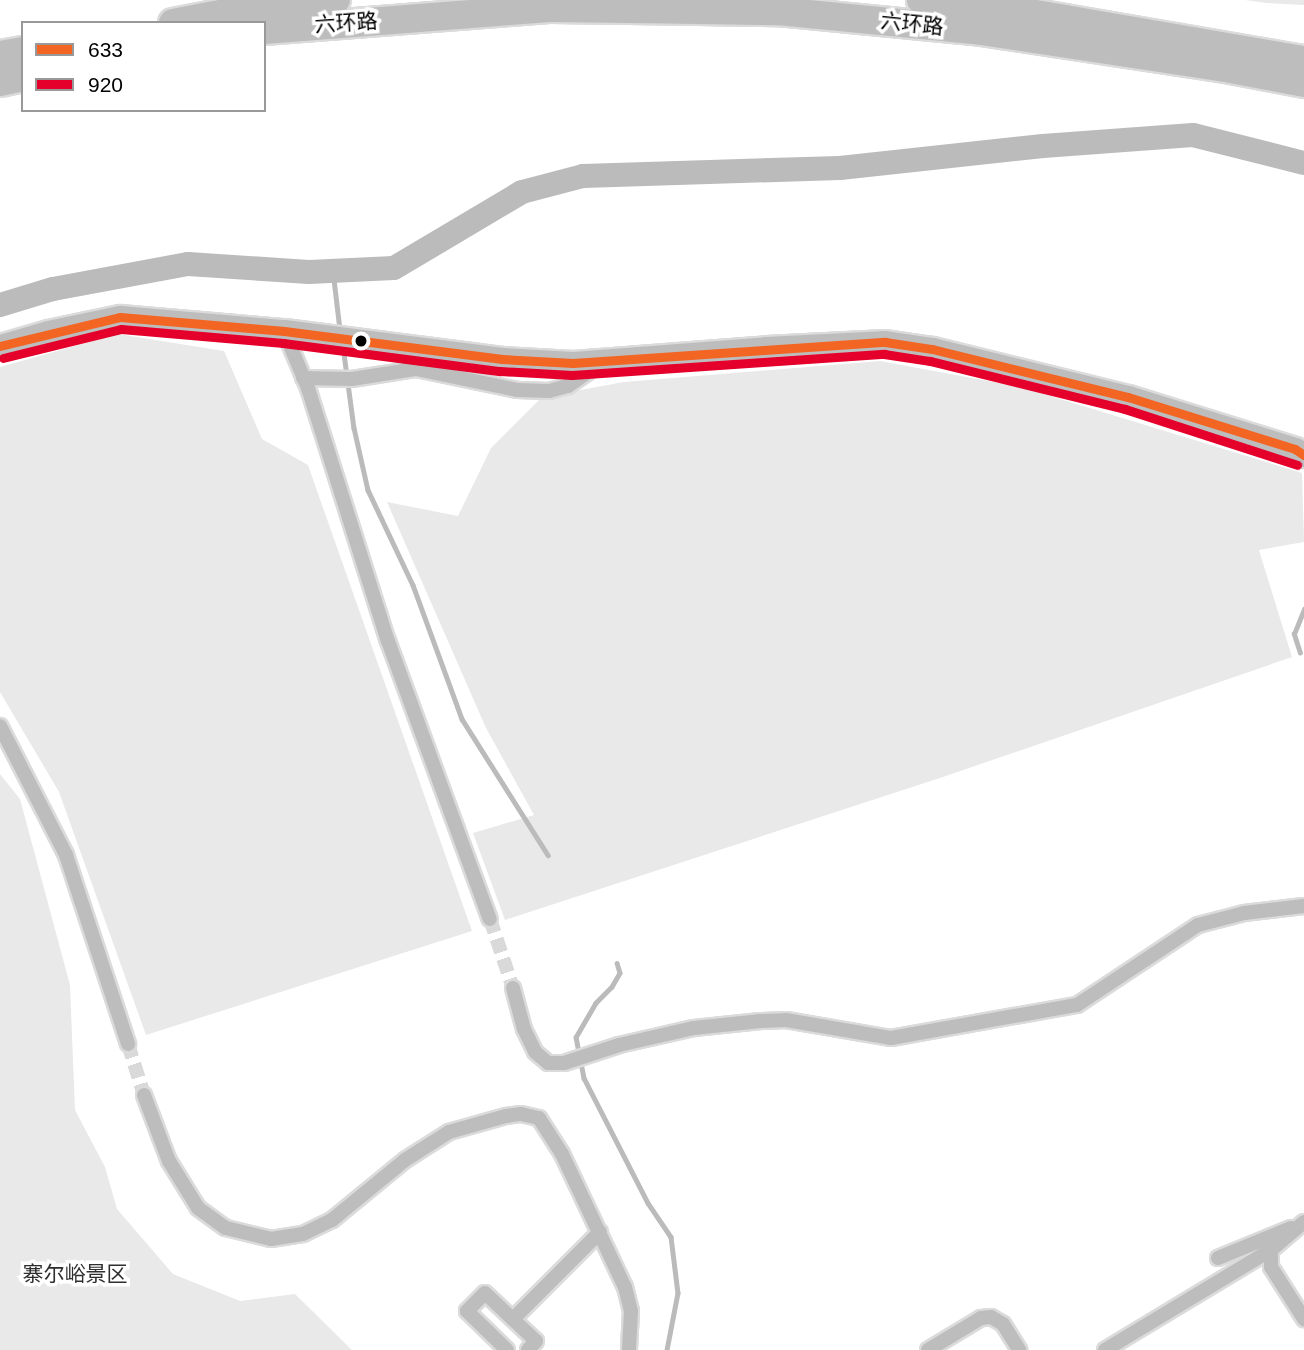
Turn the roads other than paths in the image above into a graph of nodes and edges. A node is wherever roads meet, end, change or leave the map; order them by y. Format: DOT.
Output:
graph roads {
  1 [pos="337,0"];
  2 [pos="921,0"];
  3 [pos="183,21"];
  4 [pos="266,30"];
  5 [pos="21,51"];
  6 [pos="0,55"];
  7 [pos="1304,60"];
  8 [pos="21,77"];
  9 [pos="0,82"];
  10 [pos="1304,83"];
  11 [pos="284,331"];
  12 [pos="0,346"];
  13 [pos="604,361"];
  14 [pos="303,378"];
  15 [pos="1304,455"];
  16 [pos="0,726"];
  17 [pos="1304,906"];
  18 [pos="490,919"];
  19 [pos="513,988"];
  20 [pos="128,1044"];
  21 [pos="144,1095"];
  22 [pos="1301,1223"];
  23 [pos="600,1232"];
  24 [pos="1271,1250"];
  25 [pos="1218,1258"];
  26 [pos="513,1319"];
  27 [pos="1304,1319"];
  28 [pos="507,1350"];
  29 [pos="528,1350"];
  30 [pos="629,1350"];
  31 [pos="928,1350"];
  32 [pos="1019,1350"];
  33 [pos="1105,1350"];
  1 -- 3 [label="highway, 六环路"];
  2 -- 7 [label="highway, 六环路"];
  4 -- 10 [label="highway, 六环路"];
  5 -- 6 [label="highway"];
  8 -- 9 [label="highway"];
  11 -- 12 [label="main road"];
  11 -- 13 [label="main road"];
  11 -- 14 [label="street"];
  13 -- 14 [label="street"];
  13 -- 15 [label="main road"];
  14 -- 18 [label="street"];
  16 -- 20 [label="street"];
  17 -- 19 [label="street"];
  21 -- 23 [label="street"];
  22 -- 24 [label="street"];
  22 -- 25 [label="street"];
  23 -- 26 [label="street"];
  23 -- 30 [label="street"];
  24 -- 27 [label="street"];
  24 -- 33 [label="street"];
  26 -- 28 [label="street"];
  26 -- 29 [label="street"];
  31 -- 32 [label="street"];
}
